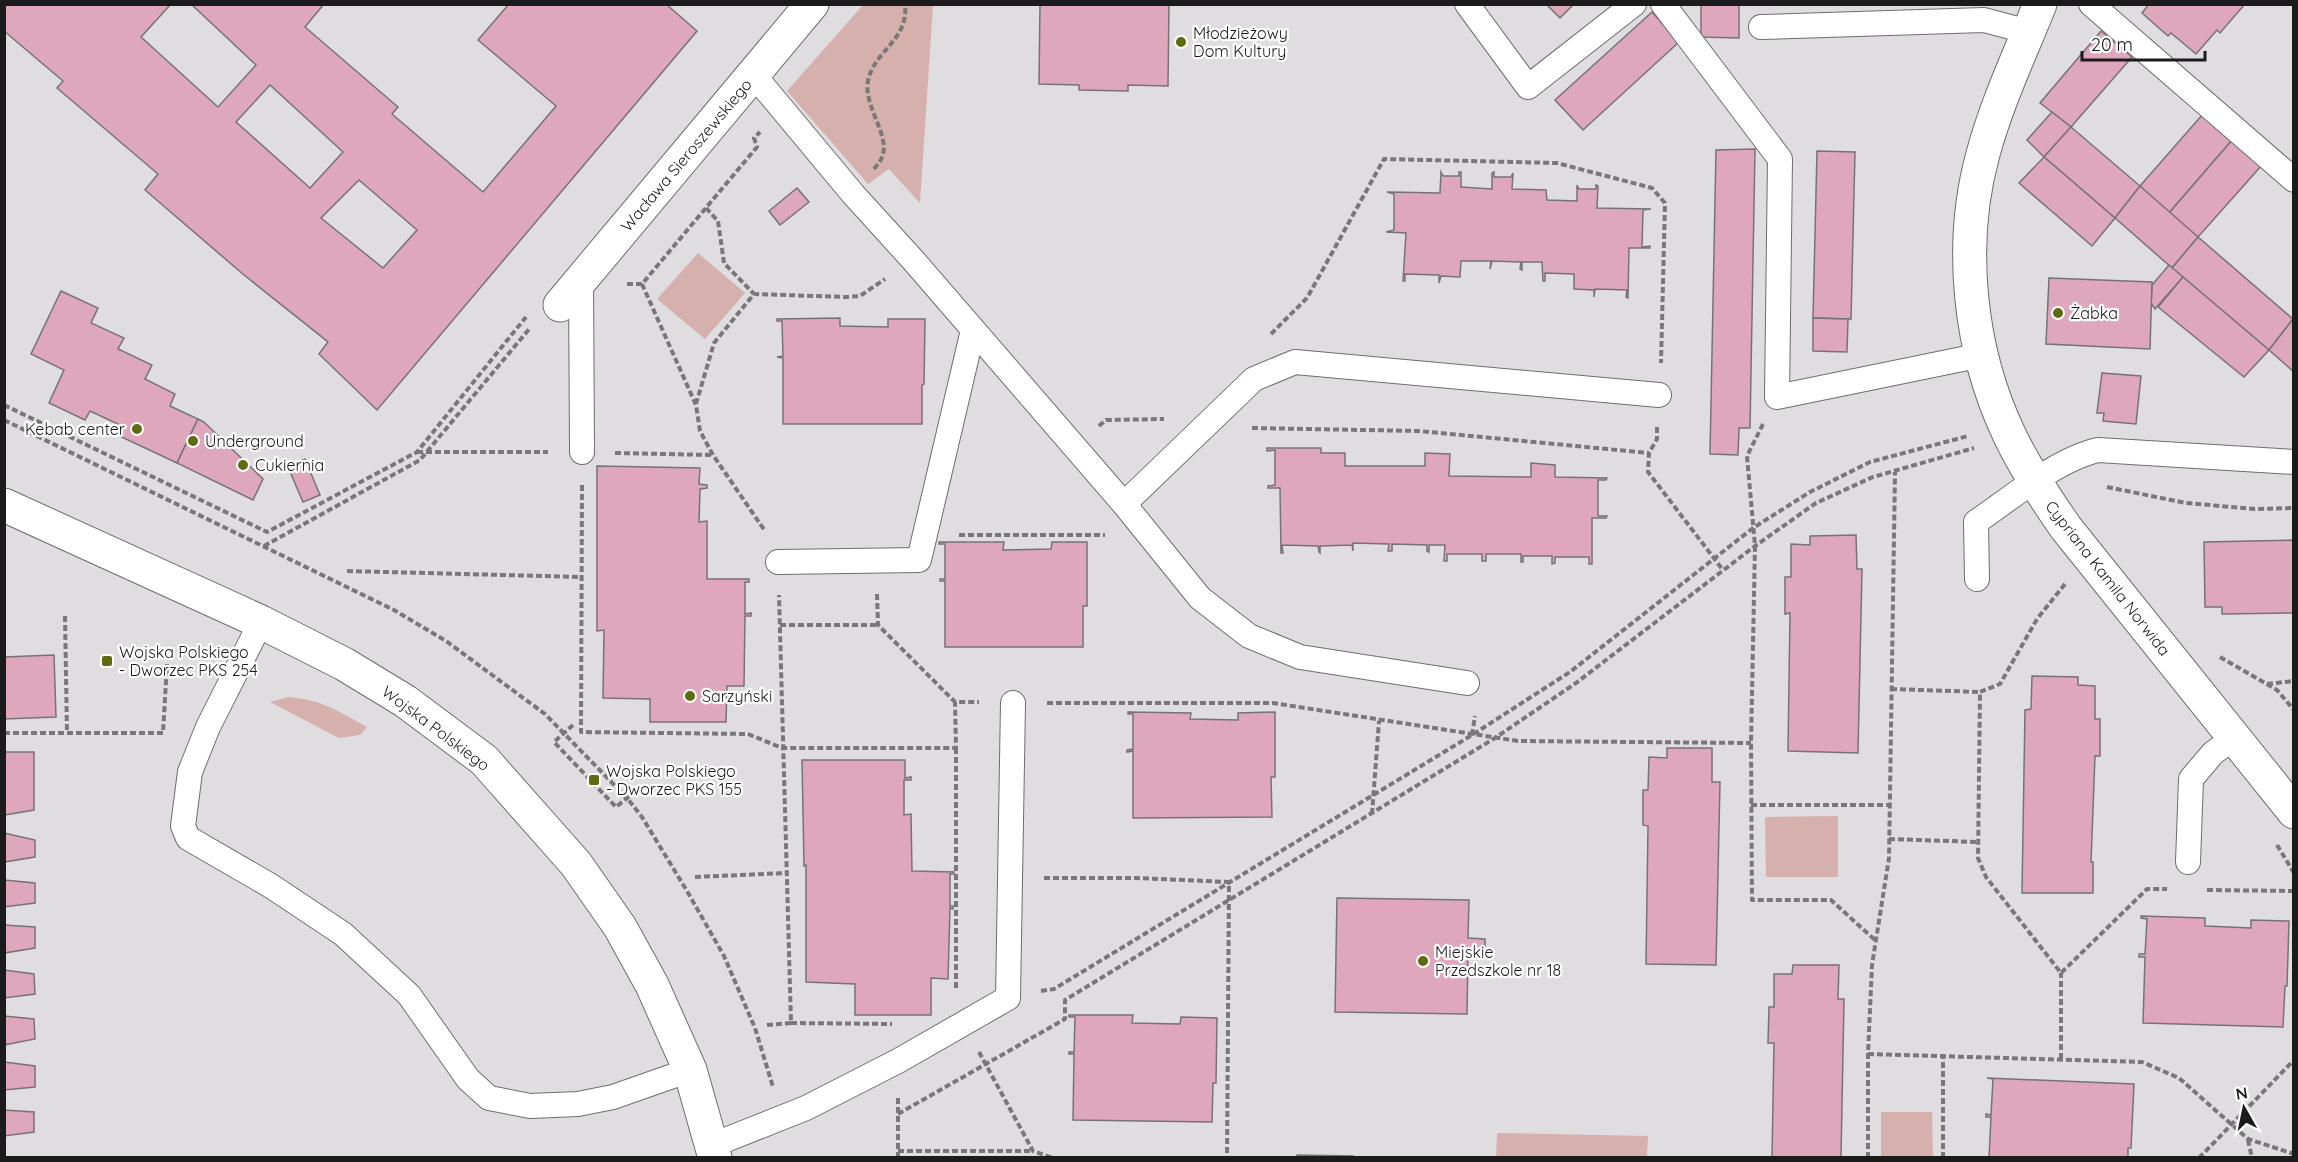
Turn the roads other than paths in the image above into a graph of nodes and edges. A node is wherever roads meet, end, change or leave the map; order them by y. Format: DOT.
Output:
graph roads {
  1 [pos="1467,4"];
  2 [pos="1634,4"];
  3 [pos="1663,4"];
  4 [pos="2091,4"];
  5 [pos="804,7"];
  6 [pos="2034,18"];
  7 [pos="1761,27"];
  8 [pos="753,75"];
  9 [pos="2294,180"];
  10 [pos="581,280"];
  11 [pos="547,307"];
  12 [pos="974,330"];
  13 [pos="1982,355"];
  14 [pos="1659,395"];
  15 [pos="582,452"];
  16 [pos="2294,462"];
  17 [pos="2046,475"];
  18 [pos="1124,504"];
  19 [pos="4,505"];
  20 [pos="778,562"];
  21 [pos="1977,579"];
  22 [pos="261,622"];
  23 [pos="1467,683"];
  24 [pos="1013,702"];
  25 [pos="2234,738"];
  26 [pos="2294,812"];
  27 [pos="2188,862"];
  28 [pos="690,1070"];
  29 [pos="714,1151"];
  1 -- 2 [label="lane"];
  3 -- 13 [label="lane"];
  4 -- 9 [label="lane"];
  5 -- 8 [label="street, Wacława Sieroszewskiego"];
  6 -- 7 [label="lane"];
  6 -- 13 [label="street, Cypriana Kamila Norwida"];
  8 -- 10 [label="street, Wacława Sieroszewskiego"];
  8 -- 12 [label="lane"];
  10 -- 11 [label="street, Wacława Sieroszewskiego"];
  10 -- 15 [label="lane"];
  12 -- 18 [label="lane"];
  12 -- 20 [label="lane"];
  13 -- 17 [label="street, Cypriana Kamila Norwida"];
  14 -- 18 [label="lane"];
  16 -- 17 [label="lane"];
  17 -- 21 [label="lane"];
  17 -- 25 [label="street, Cypriana Kamila Norwida"];
  18 -- 23 [label="lane"];
  19 -- 22 [label="street, Wojska Polskiego"];
  22 -- 28 [label="street, Wojska Polskiego"];
  22 -- 28 [label="lane"];
  24 -- 29 [label="lane"];
  25 -- 26 [label="street, Cypriana Kamila Norwida"];
  25 -- 27 [label="lane"];
  28 -- 29 [label="street, Wojska Polskiego"];
}
